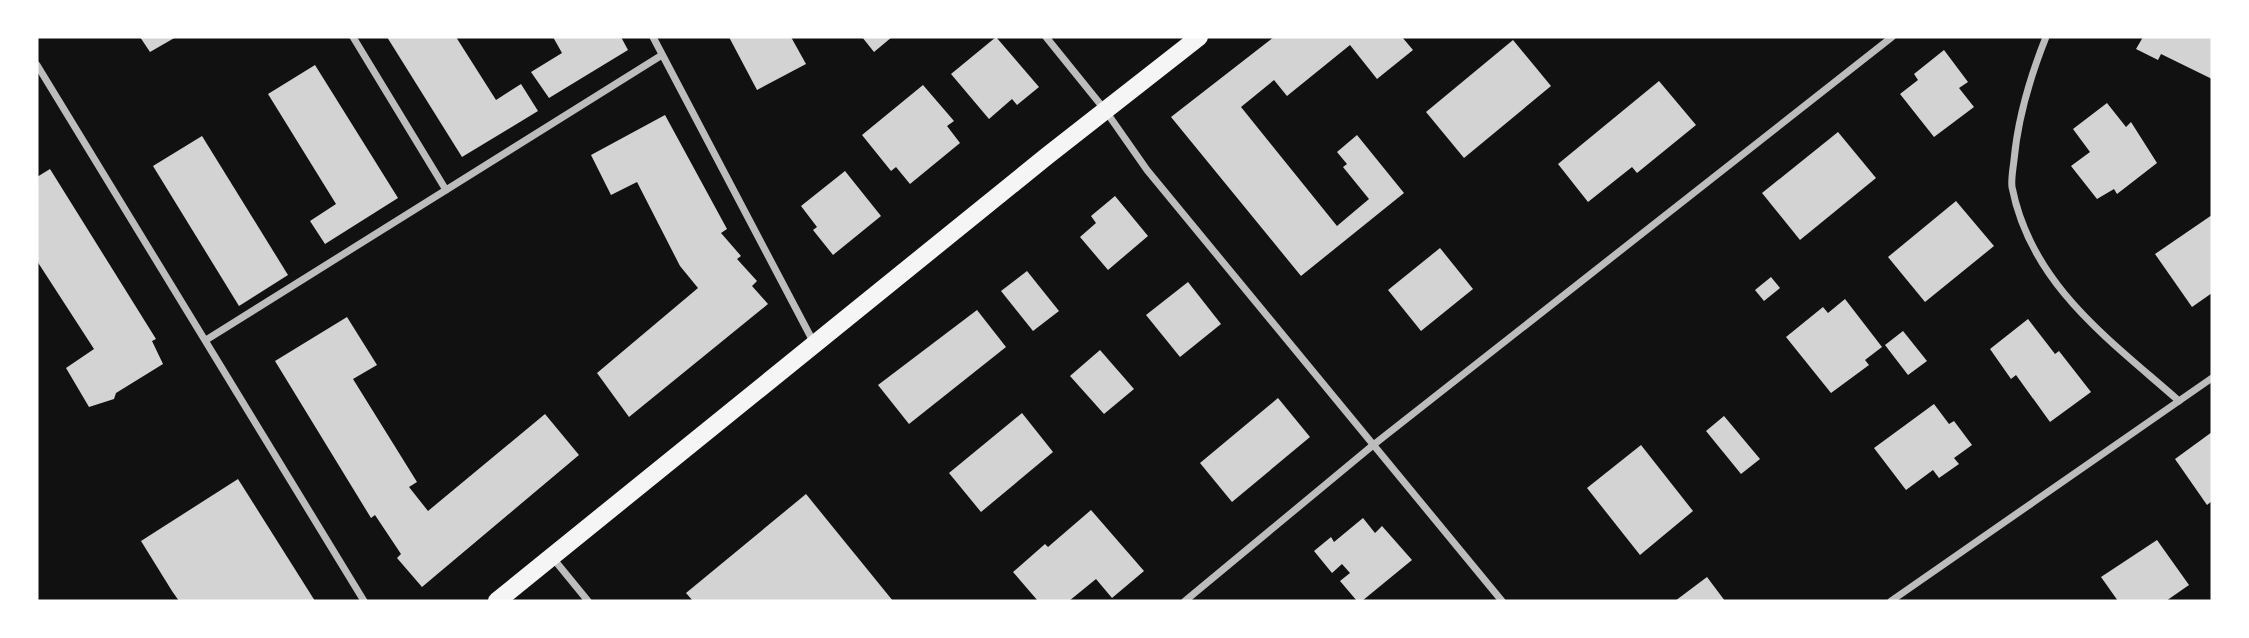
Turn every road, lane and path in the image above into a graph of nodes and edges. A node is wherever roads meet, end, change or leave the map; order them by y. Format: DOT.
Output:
graph roads {
  1 [pos="353,37"];
  2 [pos="653,37"];
  3 [pos="1046,37"];
  4 [pos="1199,37"];
  5 [pos="1892,37"];
  6 [pos="2046,37"];
  7 [pos="662,55"];
  8 [pos="37,65"];
  9 [pos="1105,110"];
  10 [pos="446,190"];
  11 [pos="206,340"];
  12 [pos="815,343"];
  13 [pos="2212,378"];
  14 [pos="2179,401"];
  15 [pos="1372,446"];
  16 [pos="551,556"];
  17 [pos="364,601"];
  18 [pos="496,601"];
  19 [pos="588,601"];
  20 [pos="1185,601"];
  21 [pos="1502,601"];
  22 [pos="1891,601"];
  1 -- 10 [label="street"];
  2 -- 7 [label="street"];
  3 -- 9 [label="street"];
  4 -- 9 [label="main road"];
  5 -- 15 [label="street"];
  6 -- 14 [label="street"];
  7 -- 10 [label="street"];
  7 -- 12 [label="street"];
  8 -- 11 [label="street"];
  9 -- 12 [label="main road"];
  9 -- 15 [label="street"];
  10 -- 11 [label="street"];
  11 -- 17 [label="street"];
  12 -- 16 [label="main road"];
  13 -- 14 [label="street"];
  14 -- 22 [label="street"];
  15 -- 20 [label="street"];
  15 -- 21 [label="street"];
  16 -- 18 [label="main road"];
  16 -- 19 [label="street"];
}
